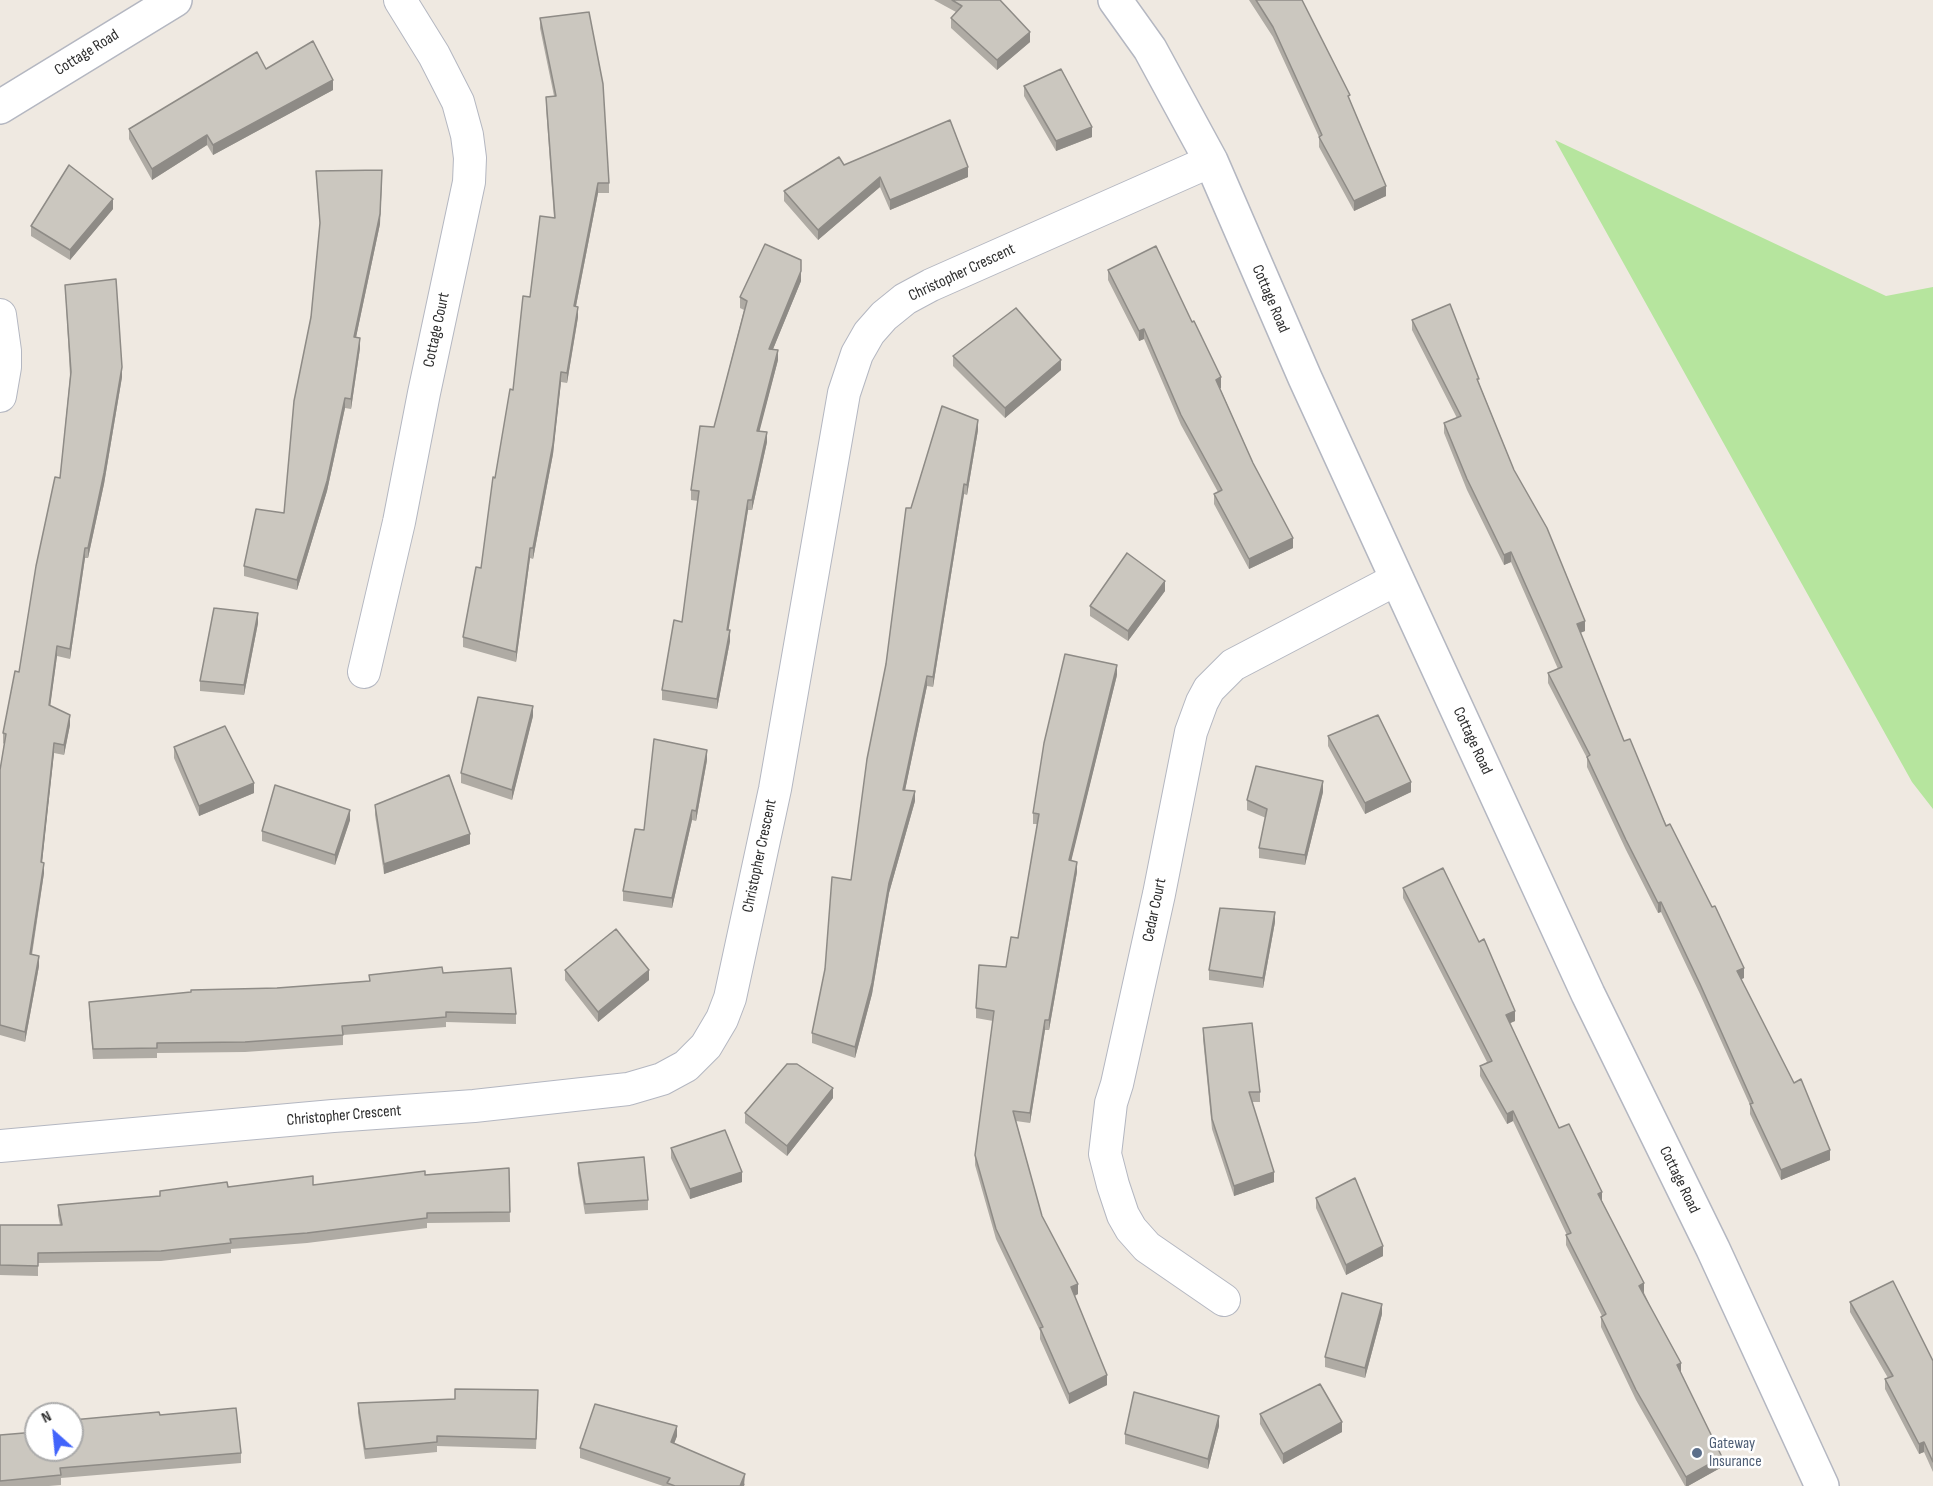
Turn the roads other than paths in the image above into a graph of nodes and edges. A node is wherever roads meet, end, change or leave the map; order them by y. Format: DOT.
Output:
graph roads {
  1 [pos="175,0"];
  2 [pos="400,0"];
  3 [pos="1115,0"];
  4 [pos="0,107"];
  5 [pos="1211,161"];
  6 [pos="0,315"];
  7 [pos="0,396"];
  8 [pos="1397,579"];
  9 [pos="364,672"];
  10 [pos="0,1146"];
  11 [pos="1224,1300"];
  12 [pos="1822,1486"];
  1 -- 4 [label="street, Cottage Road"];
  2 -- 9 [label="street, Cottage Court"];
  3 -- 5 [label="street, Cottage Road"];
  5 -- 8 [label="street, Cottage Road"];
  5 -- 10 [label="street, Christopher Crescent"];
  6 -- 7 [label="street"];
  8 -- 11 [label="street, Cedar Court"];
  8 -- 12 [label="street, Cottage Road"];
}
